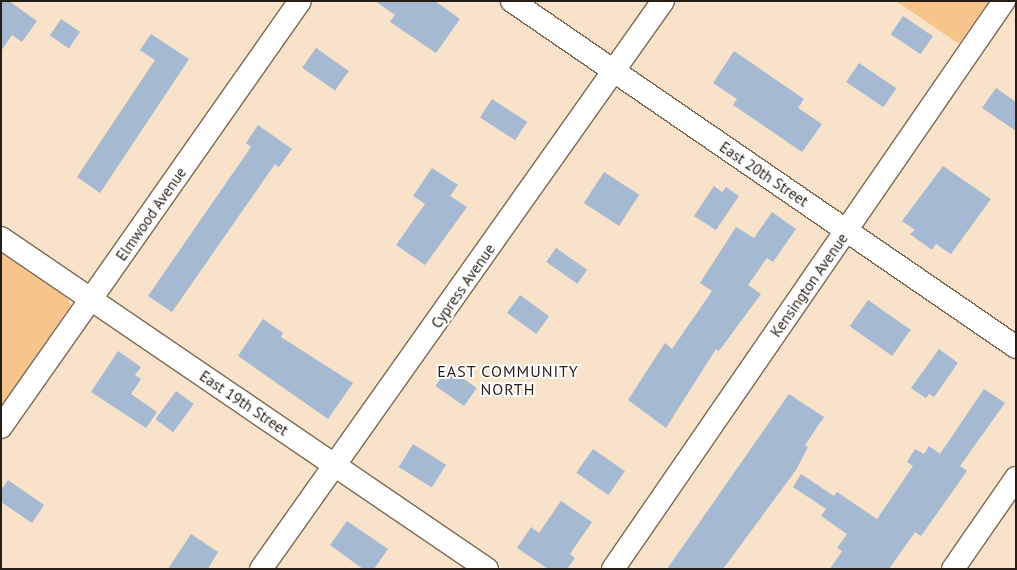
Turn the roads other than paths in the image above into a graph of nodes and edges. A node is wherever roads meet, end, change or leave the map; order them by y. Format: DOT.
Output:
graph roads {
  1 [pos="300,1"];
  2 [pos="512,1"];
  3 [pos="663,1"];
  4 [pos="1004,1"];
  5 [pos="614,72"];
  6 [pos="846,231"];
  7 [pos="1,238"];
  8 [pos="91,300"];
  9 [pos="1016,347"];
  10 [pos="1,427"];
  11 [pos="336,466"];
  12 [pos="1016,478"];
  13 [pos="261,569"];
  14 [pos="488,569"];
  15 [pos="612,569"];
  16 [pos="953,569"];
  1 -- 8 [label="street, Elmwood Avenue"];
  2 -- 5 [label="street, East 20th Street"];
  3 -- 5 [label="street, Cypress Avenue"];
  4 -- 6 [label="street, Kensington Avenue"];
  5 -- 6 [label="street, East 20th Street"];
  5 -- 11 [label="street, Cypress Avenue"];
  6 -- 9 [label="street, East 20th Street"];
  6 -- 15 [label="street, Kensington Avenue"];
  7 -- 8 [label="street, East 19th Street"];
  8 -- 10 [label="street, Elmwood Avenue"];
  8 -- 11 [label="street, East 19th Street"];
  11 -- 13 [label="street, Cypress Avenue"];
  11 -- 14 [label="street, East 19th Street"];
  12 -- 16 [label="street"];
}
